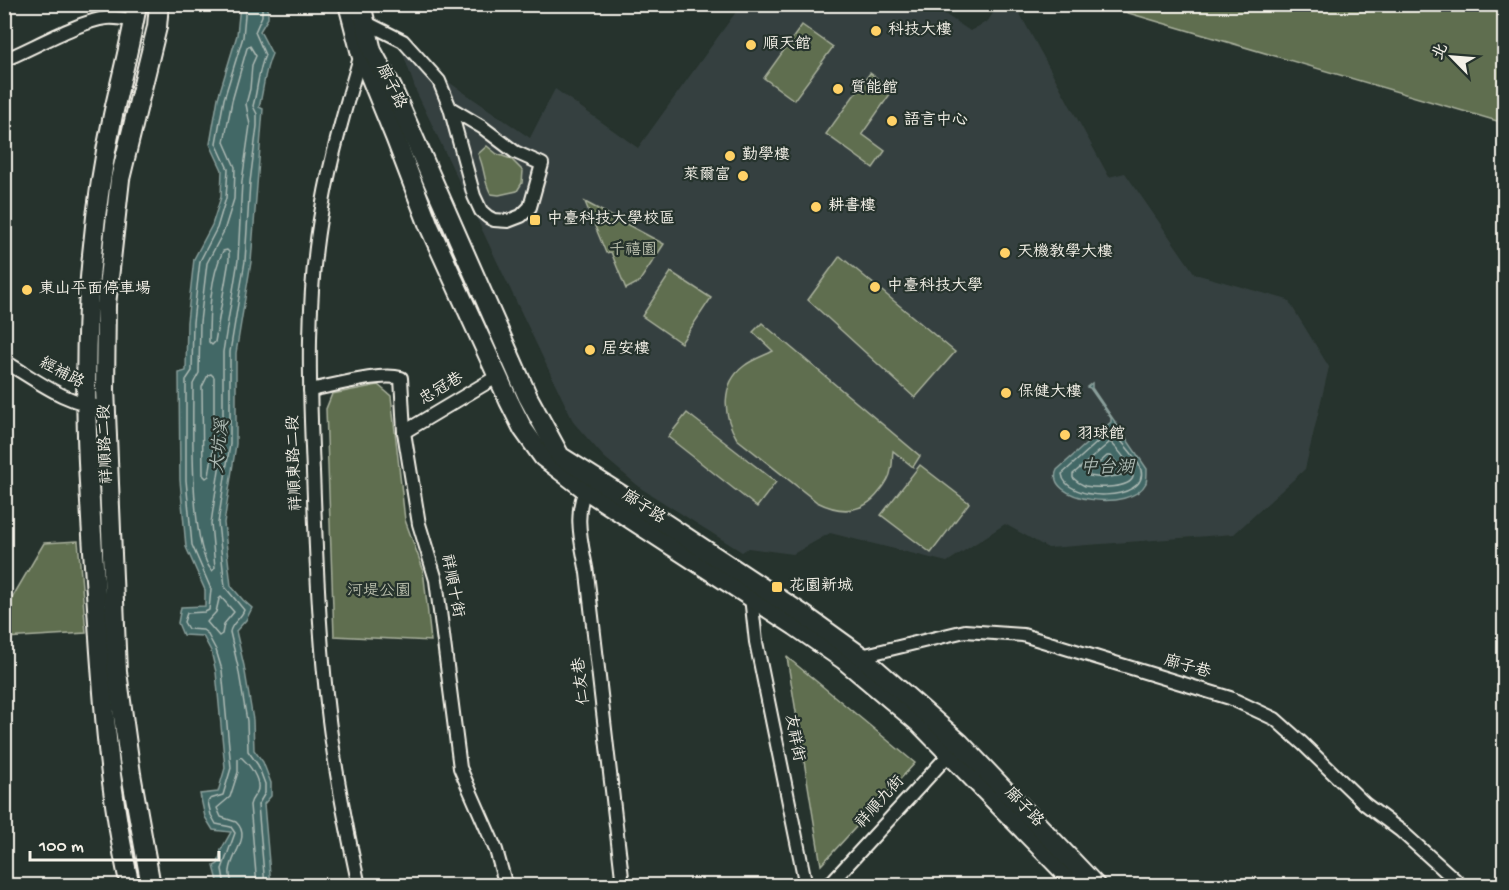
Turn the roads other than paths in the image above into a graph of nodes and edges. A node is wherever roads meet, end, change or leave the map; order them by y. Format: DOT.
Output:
graph roads {
  1 [pos="159,4"];
  2 [pos="348,4"];
  3 [pos="135,13"];
  4 [pos="359,18"];
  5 [pos="367,52"];
  6 [pos="4,60"];
  7 [pos="450,108"];
  8 [pos="4,361"];
  9 [pos="498,376"];
  10 [pos="310,390"];
  11 [pos="86,406"];
  12 [pos="105,407"];
  13 [pos="404,432"];
  14 [pos="590,483"];
  15 [pos="752,597"];
  16 [pos="853,658"];
  17 [pos="955,748"];
  18 [pos="130,885"];
  19 [pos="151,885"];
  20 [pos="359,885"];
  21 [pos="506,885"];
  22 [pos="623,885"];
  23 [pos="806,885"];
  24 [pos="828,885"];
  25 [pos="1078,885"];
  26 [pos="1096,885"];
  27 [pos="1462,885"];
  1 -- 12 [label="main road, 祥順路二段"];
  2 -- 4 [label="main road, 廍子路"];
  3 -- 6 [label="street"];
  3 -- 11 [label="main road, 祥順路二段"];
  4 -- 5 [label="main road, 廍子路"];
  4 -- 7 [label="street"];
  5 -- 9 [label="main road, 廍子路"];
  5 -- 10 [label="street, 祥順東路二段"];
  5 -- 14 [label="main road, 廍子路"];
  7 -- 7 [label="street"];
  8 -- 11 [label="street, 經補路"];
  9 -- 13 [label="street, 忠冠巷"];
  9 -- 14 [label="main road, 廍子路"];
  10 -- 13 [label="street, 祥順十街"];
  10 -- 20 [label="street, 祥順東路二段"];
  11 -- 12 [label="street, 經補路"];
  11 -- 18 [label="main road, 祥順路二段"];
  12 -- 19 [label="main road, 祥順路二段"];
  13 -- 21 [label="street, 祥順十街"];
  14 -- 15 [label="main road, 廍子路"];
  14 -- 16 [label="main road, 廍子路"];
  14 -- 22 [label="street, 仁友巷"];
  15 -- 16 [label="main road, 廍子路"];
  15 -- 23 [label="street, 友祥街"];
  16 -- 17 [label="main road, 廍子路"];
  16 -- 27 [label="street, 廍子巷"];
  17 -- 24 [label="street, 祥順九街"];
  17 -- 25 [label="main road, 廍子路"];
  17 -- 26 [label="main road, 廍子路"];
}
